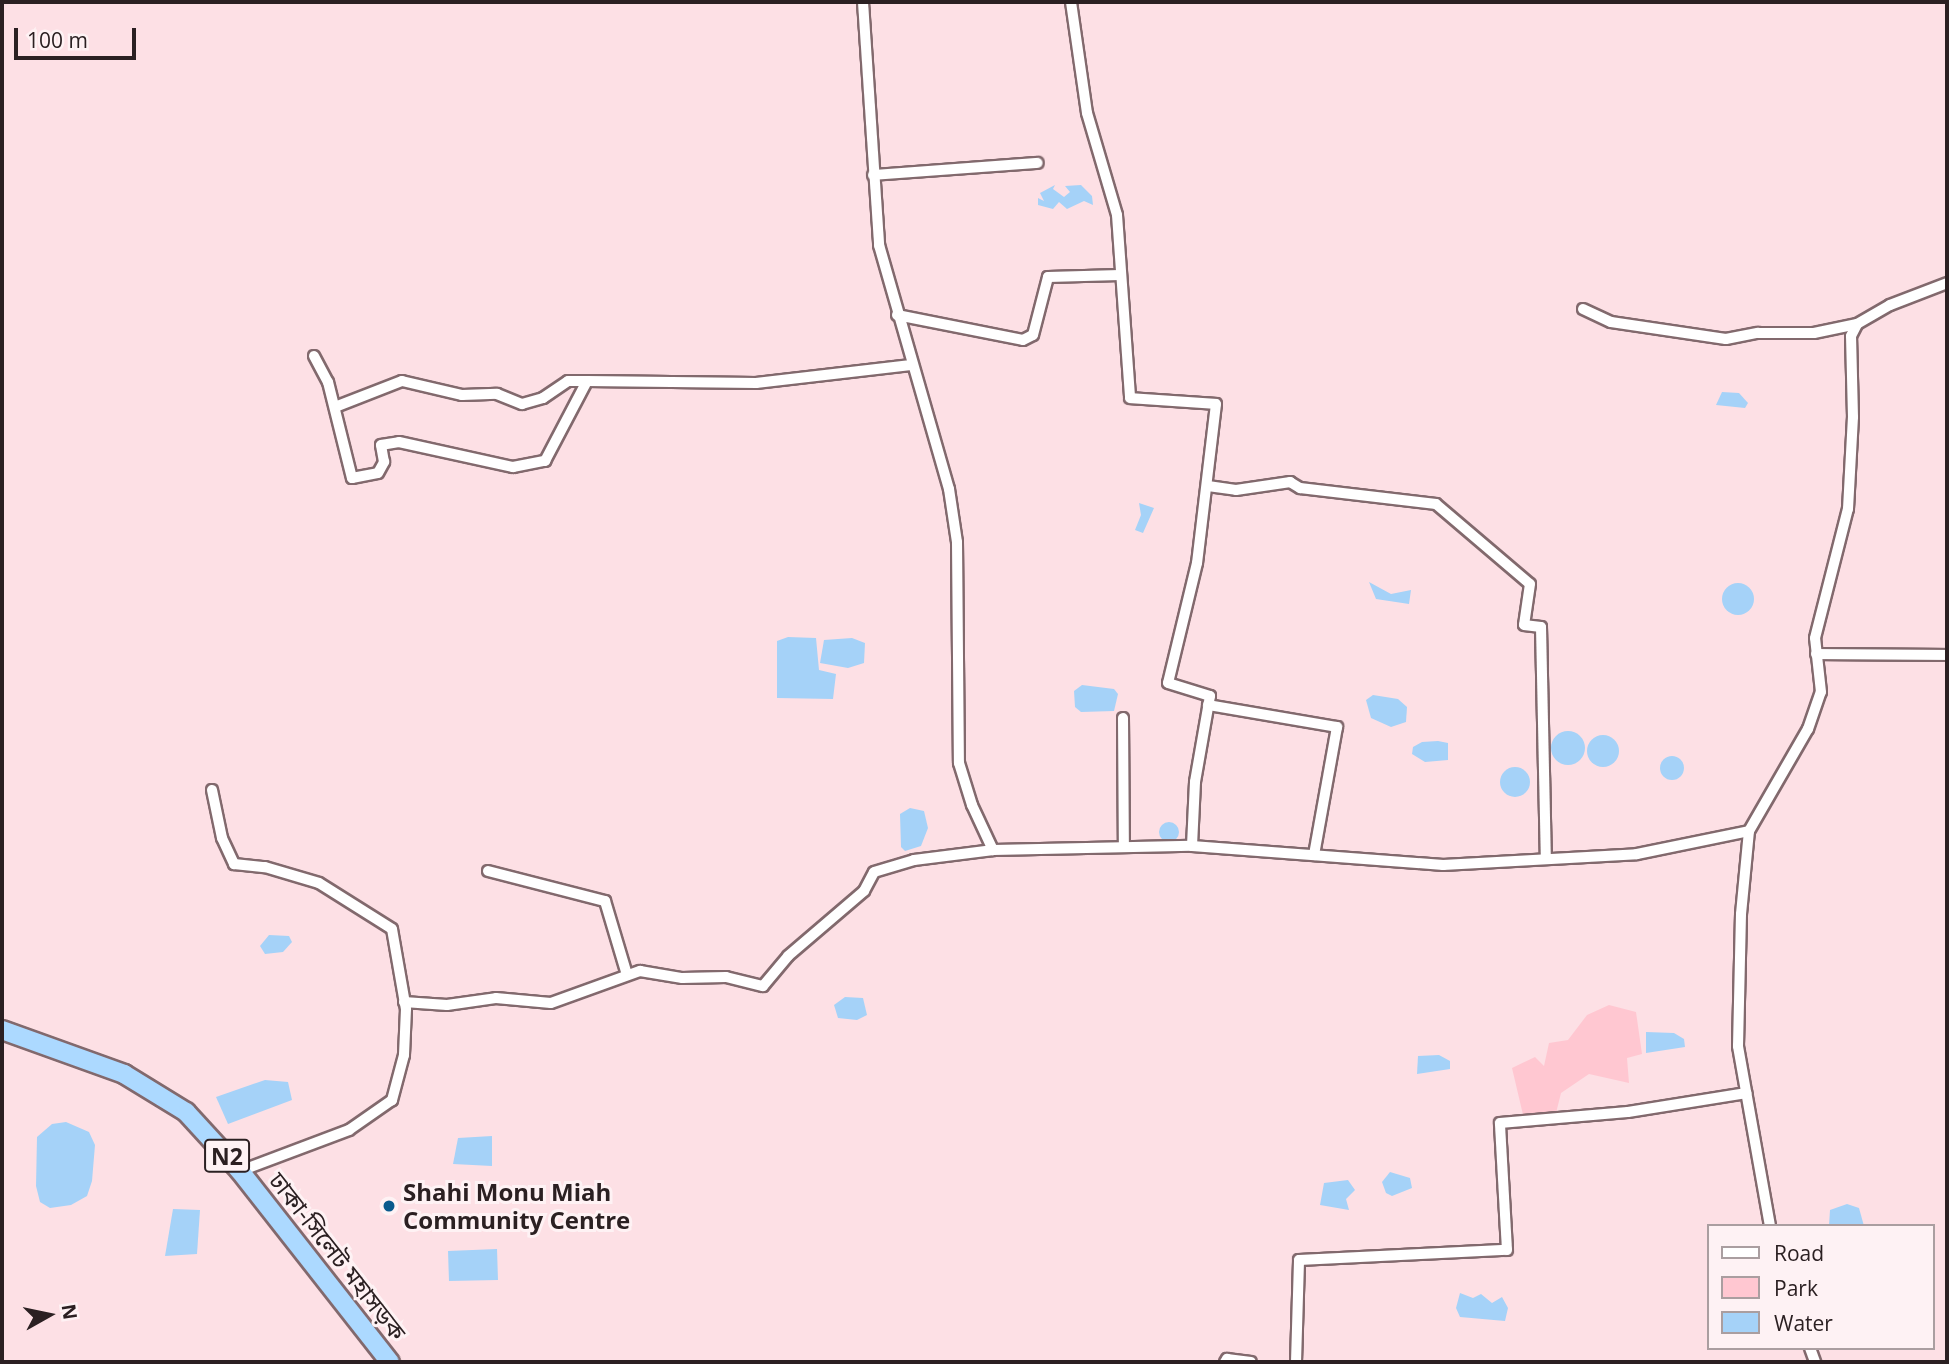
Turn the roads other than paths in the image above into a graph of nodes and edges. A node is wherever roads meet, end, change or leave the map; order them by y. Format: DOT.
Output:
graph roads {
  1 [pos="863,2"];
  2 [pos="1071,2"];
  3 [pos="1038,163"];
  4 [pos="873,175"];
  5 [pos="1120,275"];
  6 [pos="1947,284"];
  7 [pos="1583,309"];
  8 [pos="897,314"];
  9 [pos="1857,324"];
  10 [pos="314,356"];
  11 [pos="911,365"];
  12 [pos="587,381"];
  13 [pos="335,407"];
  14 [pos="1208,486"];
  15 [pos="1816,654"];
  16 [pos="1947,655"];
  17 [pos="1208,705"];
  18 [pos="1123,718"];
  19 [pos="212,790"];
  20 [pos="1749,831"];
  21 [pos="1192,846"];
  22 [pos="1125,847"];
  23 [pos="993,850"];
  24 [pos="1314,855"];
  25 [pos="1546,859"];
  26 [pos="488,871"];
  27 [pos="627,975"];
  28 [pos="404,1002"];
  29 [pos="2,1030"];
  30 [pos="1746,1093"];
  31 [pos="240,1171"];
  32 [pos="1770,1224"];
  33 [pos="390,1362"];
  34 [pos="1225,1362"];
  35 [pos="1251,1362"];
  36 [pos="1296,1362"];
  1 -- 4 [label="street"];
  2 -- 5 [label="street"];
  3 -- 4 [label="street"];
  4 -- 8 [label="street"];
  5 -- 8 [label="street"];
  5 -- 14 [label="street"];
  6 -- 9 [label="street"];
  7 -- 9 [label="street"];
  8 -- 11 [label="street"];
  9 -- 15 [label="street"];
  10 -- 13 [label="street"];
  11 -- 12 [label="street"];
  11 -- 23 [label="street"];
  12 -- 13 [label="street"];
  12 -- 13 [label="street"];
  14 -- 17 [label="street"];
  14 -- 25 [label="street"];
  15 -- 16 [label="street"];
  15 -- 20 [label="street"];
  17 -- 21 [label="street"];
  17 -- 24 [label="street"];
  18 -- 22 [label="street"];
  19 -- 28 [label="street"];
  20 -- 25 [label="street"];
  20 -- 30 [label="street"];
  21 -- 22 [label="street"];
  21 -- 24 [label="street"];
  22 -- 23 [label="street"];
  23 -- 27 [label="street"];
  24 -- 25 [label="street"];
  26 -- 27 [label="street"];
  27 -- 28 [label="street"];
  28 -- 31 [label="street"];
  29 -- 31 [label="highway, ঢাকা-সিলেট মহাসড়ক / N2"];
  30 -- 32 [label="street"];
  30 -- 36 [label="street"];
  31 -- 33 [label="highway, ঢাকা-সিলেট মহাসড়ক / N2"];
  34 -- 35 [label="street"];
}
